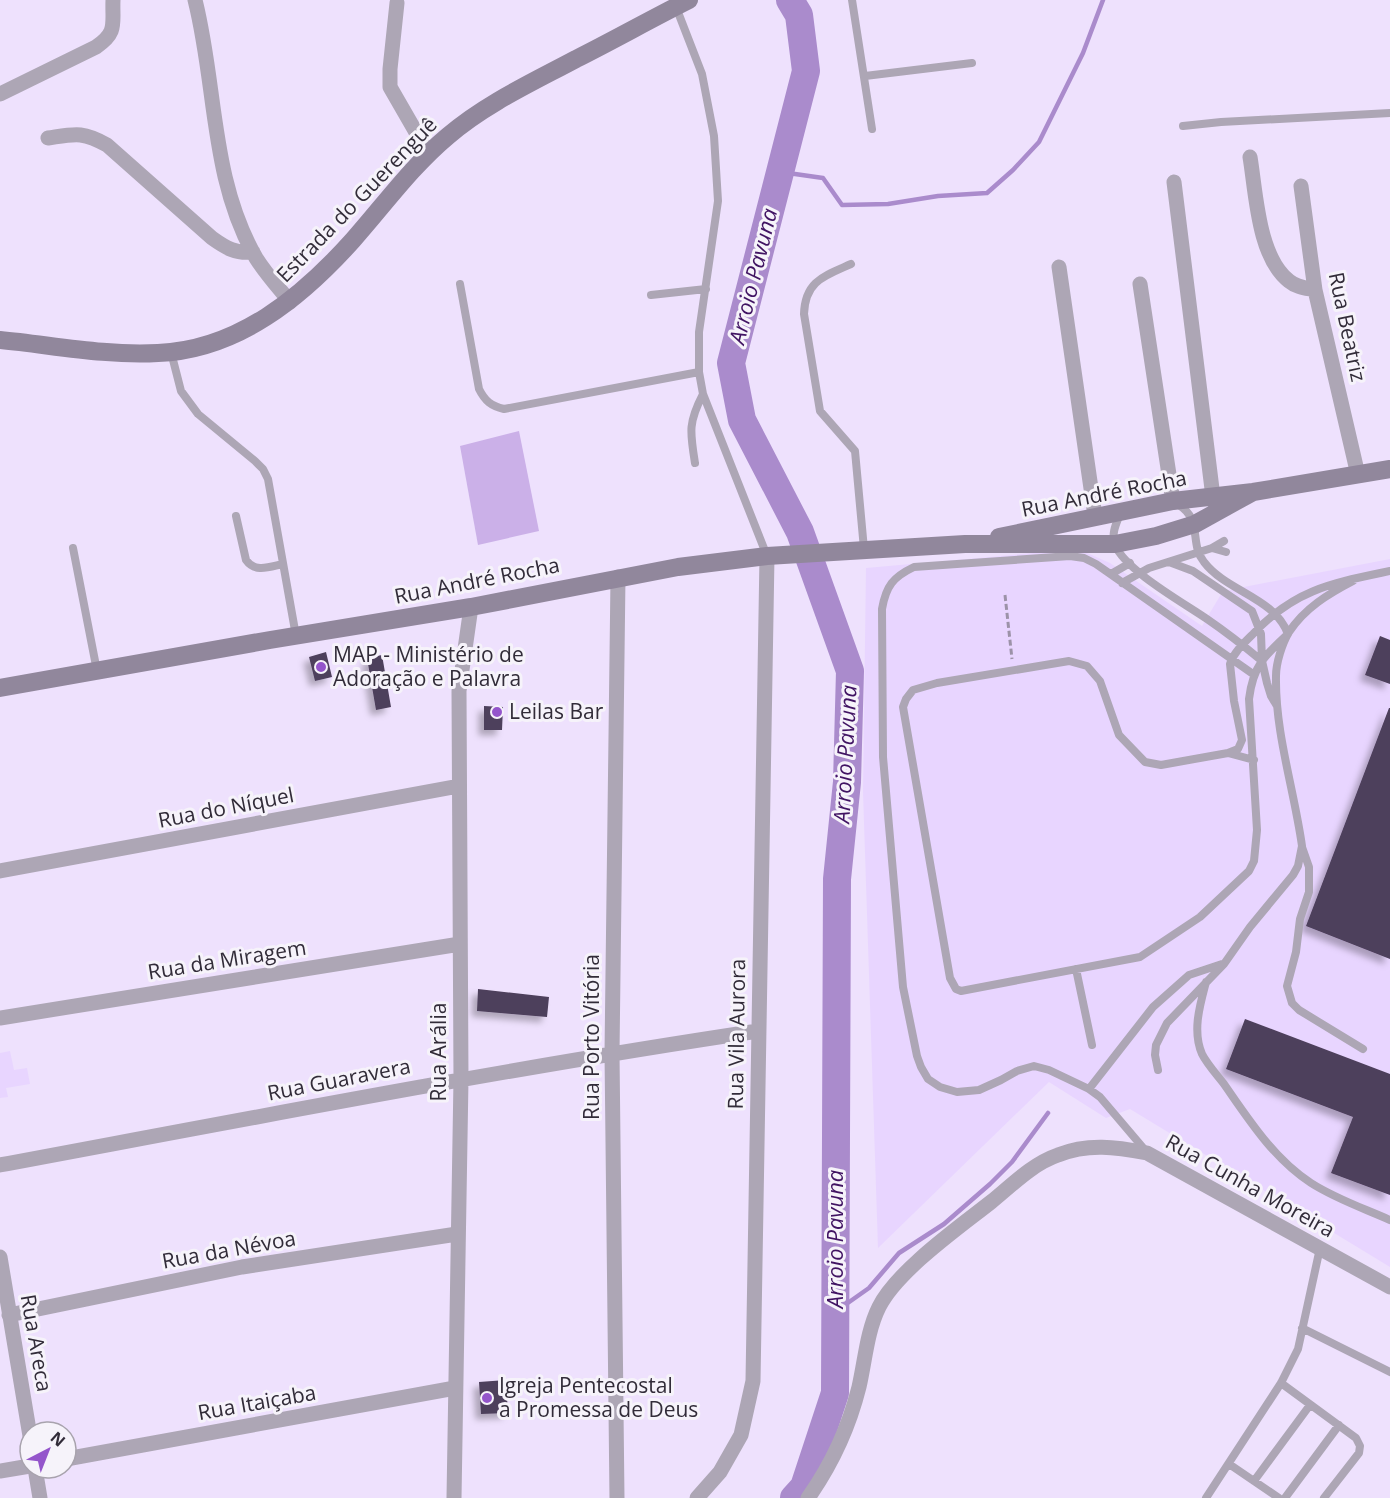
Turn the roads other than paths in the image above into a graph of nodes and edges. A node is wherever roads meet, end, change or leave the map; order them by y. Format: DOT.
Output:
graph roads {
  1 [pos="113,0"];
  2 [pos="195,0"];
  3 [pos="852,0"];
  4 [pos="397,3"];
  5 [pos="682,3"];
  6 [pos="972,63"];
  7 [pos="865,76"];
  8 [pos="0,94"];
  9 [pos="1390,113"];
  10 [pos="1183,126"];
  11 [pos="872,129"];
  12 [pos="48,138"];
  13 [pos="428,153"];
  14 [pos="1250,157"];
  15 [pos="1174,182"];
  16 [pos="1301,186"];
  17 [pos="253,252"];
  18 [pos="850,264"];
  19 [pos="1059,267"];
  20 [pos="460,284"];
  21 [pos="1140,284"];
  22 [pos="706,289"];
  23 [pos="1315,290"];
  24 [pos="651,295"];
  25 [pos="290,302"];
  26 [pos="0,340"];
  27 [pos="171,352"];
  28 [pos="699,372"];
  29 [pos="703,394"];
  30 [pos="695,463"];
  31 [pos="1390,469"];
  32 [pos="1358,475"];
  33 [pos="1252,492"];
  34 [pos="1213,497"];
  35 [pos="1173,501"];
  36 [pos="1122,511"];
  37 [pos="236,516"];
  38 [pos="1095,516"];
  39 [pos="1195,524"];
  40 [pos="1224,541"];
  41 [pos="965,544"];
  42 [pos="1115,544"];
  43 [pos="73,548"];
  44 [pos="1212,548"];
  45 [pos="864,551"];
  46 [pos="1198,551"];
  47 [pos="1226,552"];
  48 [pos="770,556"];
  49 [pos="1169,562"];
  50 [pos="1130,563"];
  51 [pos="283,564"];
  52 [pos="1390,571"];
  53 [pos="1142,573"];
  54 [pos="1111,574"];
  55 [pos="1363,576"];
  56 [pos="618,577"];
  57 [pos="1122,583"];
  58 [pos="471,607"];
  59 [pos="1275,613"];
  60 [pos="1259,627"];
  61 [pos="1288,634"];
  62 [pos="296,636"];
  63 [pos="1243,645"];
  64 [pos="1232,658"];
  65 [pos="1262,661"];
  66 [pos="97,671"];
  67 [pos="1253,674"];
  68 [pos="0,688"];
  69 [pos="1277,706"];
  70 [pos="1228,753"];
  71 [pos="1254,760"];
  72 [pos="459,786"];
  73 [pos="1302,846"];
  74 [pos="0,871"];
  75 [pos="460,944"];
  76 [pos="1224,964"];
  77 [pos="1076,969"];
  78 [pos="1207,981"];
  79 [pos="0,1018"];
  80 [pos="758,1032"];
  81 [pos="1092,1045"];
  82 [pos="1363,1049"];
  83 [pos="612,1053"];
  84 [pos="1158,1070"];
  85 [pos="461,1079"];
  86 [pos="1089,1089"];
  87 [pos="1147,1153"];
  88 [pos="0,1166"];
  89 [pos="1390,1220"];
  90 [pos="457,1234"];
  91 [pos="1320,1248"];
  92 [pos="0,1257"];
  93 [pos="1390,1287"];
  94 [pos="9,1315"];
  95 [pos="1302,1328"];
  96 [pos="1390,1372"];
  97 [pos="1281,1383"];
  98 [pos="455,1388"];
  99 [pos="1310,1405"];
  100 [pos="27,1420"];
  101 [pos="1339,1425"];
  102 [pos="78,1458"];
  103 [pos="1229,1464"];
  104 [pos="18,1468"];
  105 [pos="0,1471"];
  106 [pos="37,1480"];
  107 [pos="1254,1481"];
  108 [pos="40,1498"];
  109 [pos="454,1498"];
  110 [pos="617,1498"];
  111 [pos="697,1498"];
  112 [pos="808,1498"];
  113 [pos="1206,1498"];
  114 [pos="1279,1498"];
  115 [pos="1285,1498"];
  116 [pos="1324,1498"];
  1 -- 8 [label="street"];
  2 -- 17 [label="street"];
  3 -- 7 [label="lane"];
  4 -- 13 [label="street"];
  5 -- 13 [label="main road, Estrada do Guerenguê"];
  5 -- 22 [label="lane"];
  6 -- 7 [label="lane"];
  7 -- 11 [label="lane"];
  9 -- 10 [label="lane"];
  12 -- 17 [label="street"];
  13 -- 25 [label="main road, Estrada do Guerenguê"];
  14 -- 23 [label="street"];
  15 -- 34 [label="street"];
  16 -- 23 [label="street, Rua Beatriz"];
  17 -- 25 [label="street"];
  18 -- 45 [label="lane"];
  19 -- 38 [label="street"];
  20 -- 28 [label="lane"];
  21 -- 35 [label="street"];
  22 -- 24 [label="lane"];
  22 -- 28 [label="lane"];
  23 -- 32 [label="street, Rua Beatriz"];
  25 -- 27 [label="main road, Estrada do Guerenguê"];
  26 -- 27 [label="main road, Estrada do Guerenguê"];
  27 -- 51 [label="lane"];
  28 -- 29 [label="lane"];
  29 -- 30 [label="lane"];
  29 -- 48 [label="lane"];
  31 -- 32 [label="main road, Rua André Rocha"];
  32 -- 33 [label="main road, Rua André Rocha"];
  33 -- 34 [label="main road, Rua André Rocha"];
  33 -- 39 [label="main road, Rua André Rocha"];
  34 -- 35 [label="main road, Rua André Rocha"];
  35 -- 36 [label="main road, Rua André Rocha"];
  35 -- 39 [label="lane"];
  36 -- 38 [label="main road, Rua André Rocha"];
  36 -- 42 [label="lane"];
  37 -- 51 [label="lane"];
  38 -- 41 [label="main road, Rua André Rocha"];
  39 -- 42 [label="main road, Rua André Rocha"];
  39 -- 46 [label="lane"];
  40 -- 44 [label="lane"];
  41 -- 42 [label="main road, Rua André Rocha"];
  41 -- 45 [label="main road, Rua André Rocha"];
  42 -- 50 [label="lane"];
  43 -- 66 [label="lane"];
  44 -- 46 [label="lane"];
  44 -- 47 [label="lane"];
  45 -- 48 [label="main road, Rua André Rocha"];
  46 -- 49 [label="lane"];
  46 -- 59 [label="lane"];
  48 -- 56 [label="main road, Rua André Rocha"];
  48 -- 80 [label="street, Rua Vila Aurora"];
  49 -- 53 [label="lane"];
  49 -- 60 [label="lane"];
  50 -- 53 [label="lane"];
  50 -- 54 [label="lane"];
  51 -- 62 [label="lane"];
  52 -- 55 [label="lane"];
  53 -- 57 [label="lane"];
  53 -- 63 [label="lane"];
  54 -- 57 [label="lane"];
  54 -- 86 [label="lane"];
  55 -- 59 [label="lane"];
  55 -- 61 [label="lane"];
  56 -- 58 [label="main road, Rua André Rocha"];
  56 -- 83 [label="street, Rua Porto Vitória"];
  57 -- 64 [label="lane"];
  58 -- 62 [label="main road, Rua André Rocha"];
  58 -- 72 [label="street, Rua Arália"];
  59 -- 60 [label="lane"];
  59 -- 61 [label="lane"];
  60 -- 63 [label="lane"];
  60 -- 65 [label="lane"];
  61 -- 65 [label="lane"];
  61 -- 69 [label="lane"];
  62 -- 66 [label="main road, Rua André Rocha"];
  63 -- 64 [label="lane"];
  63 -- 65 [label="lane"];
  64 -- 67 [label="lane"];
  64 -- 70 [label="lane"];
  65 -- 67 [label="lane"];
  65 -- 69 [label="lane"];
  66 -- 68 [label="main road, Rua André Rocha"];
  67 -- 71 [label="lane"];
  69 -- 73 [label="lane"];
  70 -- 71 [label="lane"];
  70 -- 77 [label="lane"];
  71 -- 77 [label="lane"];
  72 -- 74 [label="street, Rua do Níquel"];
  72 -- 75 [label="street, Rua Arália"];
  73 -- 76 [label="lane"];
  73 -- 82 [label="lane"];
  75 -- 79 [label="street, Rua da Miragem"];
  75 -- 85 [label="street, Rua Arália"];
  76 -- 78 [label="lane"];
  76 -- 86 [label="lane"];
  77 -- 81 [label="lane"];
  78 -- 84 [label="lane"];
  78 -- 89 [label="lane"];
  80 -- 83 [label="street, Rua Guaravera"];
  80 -- 111 [label="street, Rua Vila Aurora"];
  83 -- 85 [label="street, Rua Guaravera"];
  83 -- 110 [label="street, Rua Porto Vitória"];
  85 -- 88 [label="street, Rua Guaravera"];
  85 -- 90 [label="street, Rua Arália"];
  86 -- 87 [label="lane"];
  87 -- 91 [label="street, Rua Cunha Moreira"];
  87 -- 112 [label="street, Rua Cunha Moreira"];
  90 -- 94 [label="street, Rua da Névoa"];
  90 -- 98 [label="street, Rua Arália"];
  91 -- 93 [label="street, Rua Cunha Moreira"];
  91 -- 95 [label="lane"];
  92 -- 94 [label="street, Rua Areca"];
  94 -- 100 [label="street, Rua Areca"];
  95 -- 96 [label="lane"];
  95 -- 97 [label="lane"];
  97 -- 99 [label="lane"];
  97 -- 103 [label="lane"];
  98 -- 102 [label="street, Rua Itaiçaba"];
  98 -- 109 [label="street, Rua Arália"];
  99 -- 101 [label="lane"];
  99 -- 107 [label="lane"];
  101 -- 115 [label="lane"];
  101 -- 116 [label="lane"];
  103 -- 107 [label="lane"];
  103 -- 113 [label="lane"];
  104 -- 105 [label="street"];
  106 -- 108 [label="street"];
  107 -- 114 [label="lane"];
}
